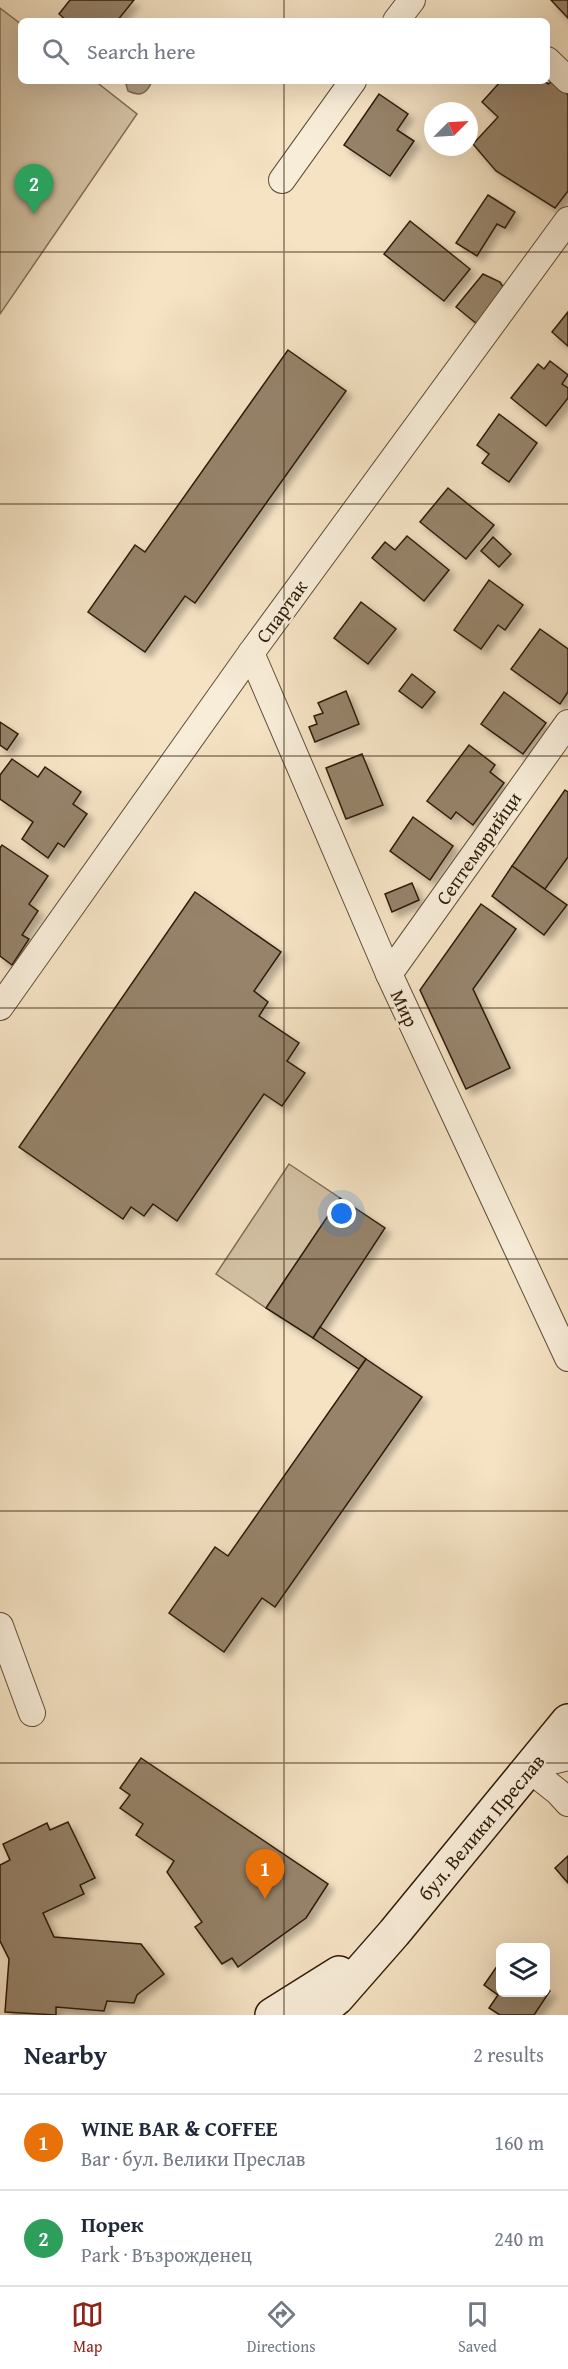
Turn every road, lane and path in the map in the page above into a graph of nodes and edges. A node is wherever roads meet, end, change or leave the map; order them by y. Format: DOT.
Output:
graph roads {
  1 [pos="412,0"];
  2 [pos="398,18"];
  3 [pos="550,63"];
  4 [pos="568,80"];
  5 [pos="351,84"];
  6 [pos="282,180"];
  7 [pos="568,220"];
  8 [pos="251,653"];
  9 [pos="568,723"];
  10 [pos="389,974"];
  11 [pos="0,1007"];
  12 [pos="568,1358"];
  13 [pos="0,1626"];
  14 [pos="32,1713"];
  15 [pos="568,1721"];
  16 [pos="568,1757"];
  17 [pos="530,1768"];
  18 [pos="568,1803"];
  19 [pos="394,1933"];
  20 [pos="329,2009"];
  21 [pos="272,2015"];
  1 -- 2 [label="street"];
  3 -- 4 [label="street"];
  5 -- 6 [label="street"];
  7 -- 8 [label="street, Спартак"];
  8 -- 10 [label="street, Мир"];
  8 -- 11 [label="street, Спартак"];
  9 -- 10 [label="street, Септемврийци"];
  10 -- 12 [label="street, Мир"];
  13 -- 14 [label="street"];
  15 -- 17 [label="main road, бул. Велики Преслав"];
  16 -- 17 [label="street"];
  17 -- 18 [label="street"];
  17 -- 19 [label="main road, бул. Велики Преслав"];
  19 -- 20 [label="main road, бул. Велики Преслав"];
  19 -- 21 [label="main road, бул. Велики Преслав"];
}
